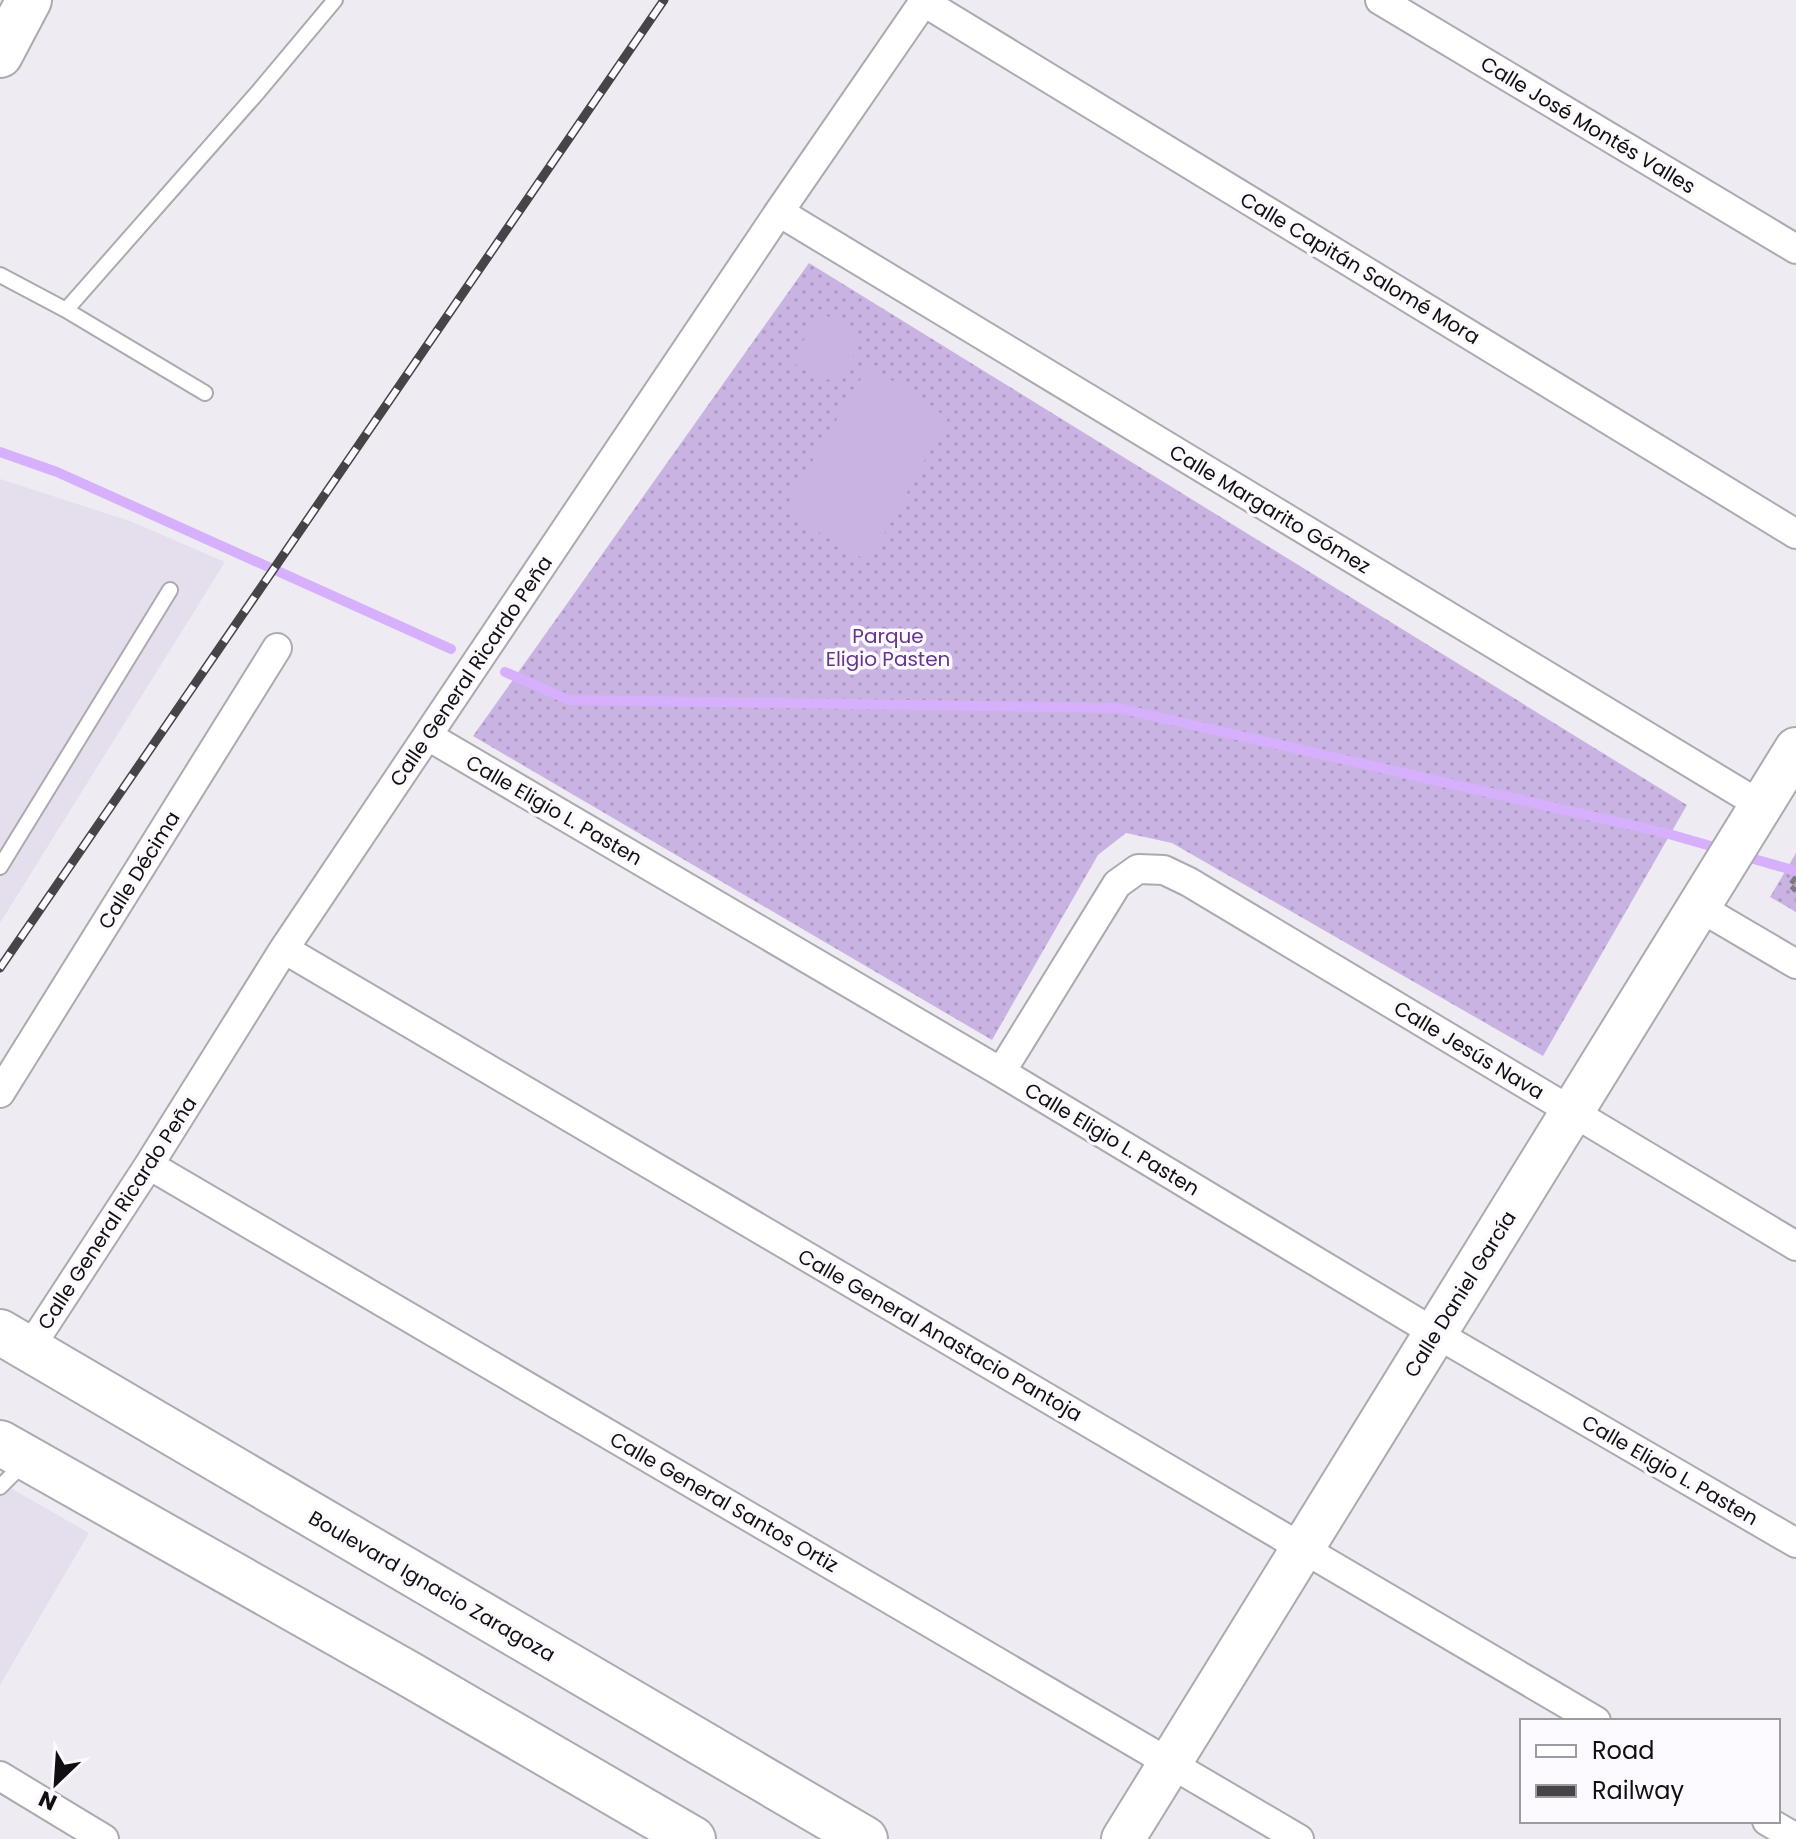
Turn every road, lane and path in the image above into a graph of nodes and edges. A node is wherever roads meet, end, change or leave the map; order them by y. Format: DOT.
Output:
graph roads {
  1 [pos="29,0"];
  2 [pos="335,0"];
  3 [pos="1380,0"];
  4 [pos="924,1"];
  5 [pos="0,55"];
  6 [pos="779,212"];
  7 [pos="1796,249"];
  8 [pos="0,275"];
  9 [pos="66,310"];
  10 [pos="205,393"];
  11 [pos="1796,534"];
  12 [pos="170,590"];
  13 [pos="277,648"];
  14 [pos="428,736"];
  15 [pos="1796,749"];
  16 [pos="1754,819"];
  17 [pos="0,867"];
  18 [pos="1796,877"];
  19 [pos="1710,890"];
  20 [pos="1796,891"];
  21 [pos="284,949"];
  22 [pos="1796,964"];
  23 [pos="1001,1072"];
  24 [pos="0,1093"];
  25 [pos="1573,1113"];
  26 [pos="149,1165"];
  27 [pos="1796,1246"];
  28 [pos="1435,1333"];
  29 [pos="10,1349"];
  30 [pos="9,1463"];
  31 [pos="1796,1543"];
  32 [pos="1303,1549"];
  33 [pos="1593,1719"];
  34 [pos="1170,1763"];
  35 [pos="0,1776"];
  36 [pos="1770,1823"];
  37 [pos="1796,1838"];
  38 [pos="104,1839"];
  39 [pos="693,1839"];
  40 [pos="865,1839"];
  41 [pos="1123,1839"];
  42 [pos="1299,1839"];
  1 -- 5 [label="main road"];
  2 -- 9 [label="lane"];
  3 -- 7 [label="street, Calle José Montés Valles"];
  4 -- 6 [label="street, Calle General Ricardo Peña"];
  4 -- 11 [label="street, Calle Capitán Salomé Mora"];
  6 -- 14 [label="street, Calle General Ricardo Peña"];
  6 -- 16 [label="street, Calle Margarito Gómez"];
  8 -- 9 [label="lane"];
  9 -- 10 [label="lane"];
  12 -- 17 [label="lane"];
  13 -- 24 [label="street, Calle Décima"];
  14 -- 21 [label="street, Calle General Ricardo Peña"];
  14 -- 23 [label="street, Calle Eligio L. Pasten"];
  15 -- 16 [label="main road, Calle Daniel García"];
  16 -- 19 [label="main road, Calle Daniel García"];
  18 -- 20 [label="path"];
  19 -- 22 [label="street"];
  19 -- 25 [label="main road, Calle Daniel García"];
  21 -- 26 [label="street, Calle General Ricardo Peña"];
  21 -- 32 [label="street, Calle General Anastacio Pantoja"];
  23 -- 25 [label="street, Calle Jesús Nava"];
  23 -- 28 [label="street, Calle Eligio L. Pasten"];
  25 -- 27 [label="street, Calle Jesús Nava"];
  25 -- 28 [label="main road, Calle Daniel García"];
  26 -- 29 [label="street, Calle General Ricardo Peña"];
  26 -- 34 [label="street, Calle General Santos Ortiz"];
  28 -- 31 [label="street, Calle Eligio L. Pasten"];
  28 -- 32 [label="main road, Calle Daniel García"];
  29 -- 40 [label="main road, Boulevard Ignacio Zaragoza"];
  30 -- 39 [label="main road"];
  32 -- 33 [label="street, Calle General Anastacio Pantoja"];
  32 -- 34 [label="main road, Calle Daniel García"];
  34 -- 41 [label="main road, Calle Daniel García"];
  34 -- 42 [label="street, Calle General Santos Ortiz"];
  35 -- 38 [label="street"];
  36 -- 37 [label="street"];
}
